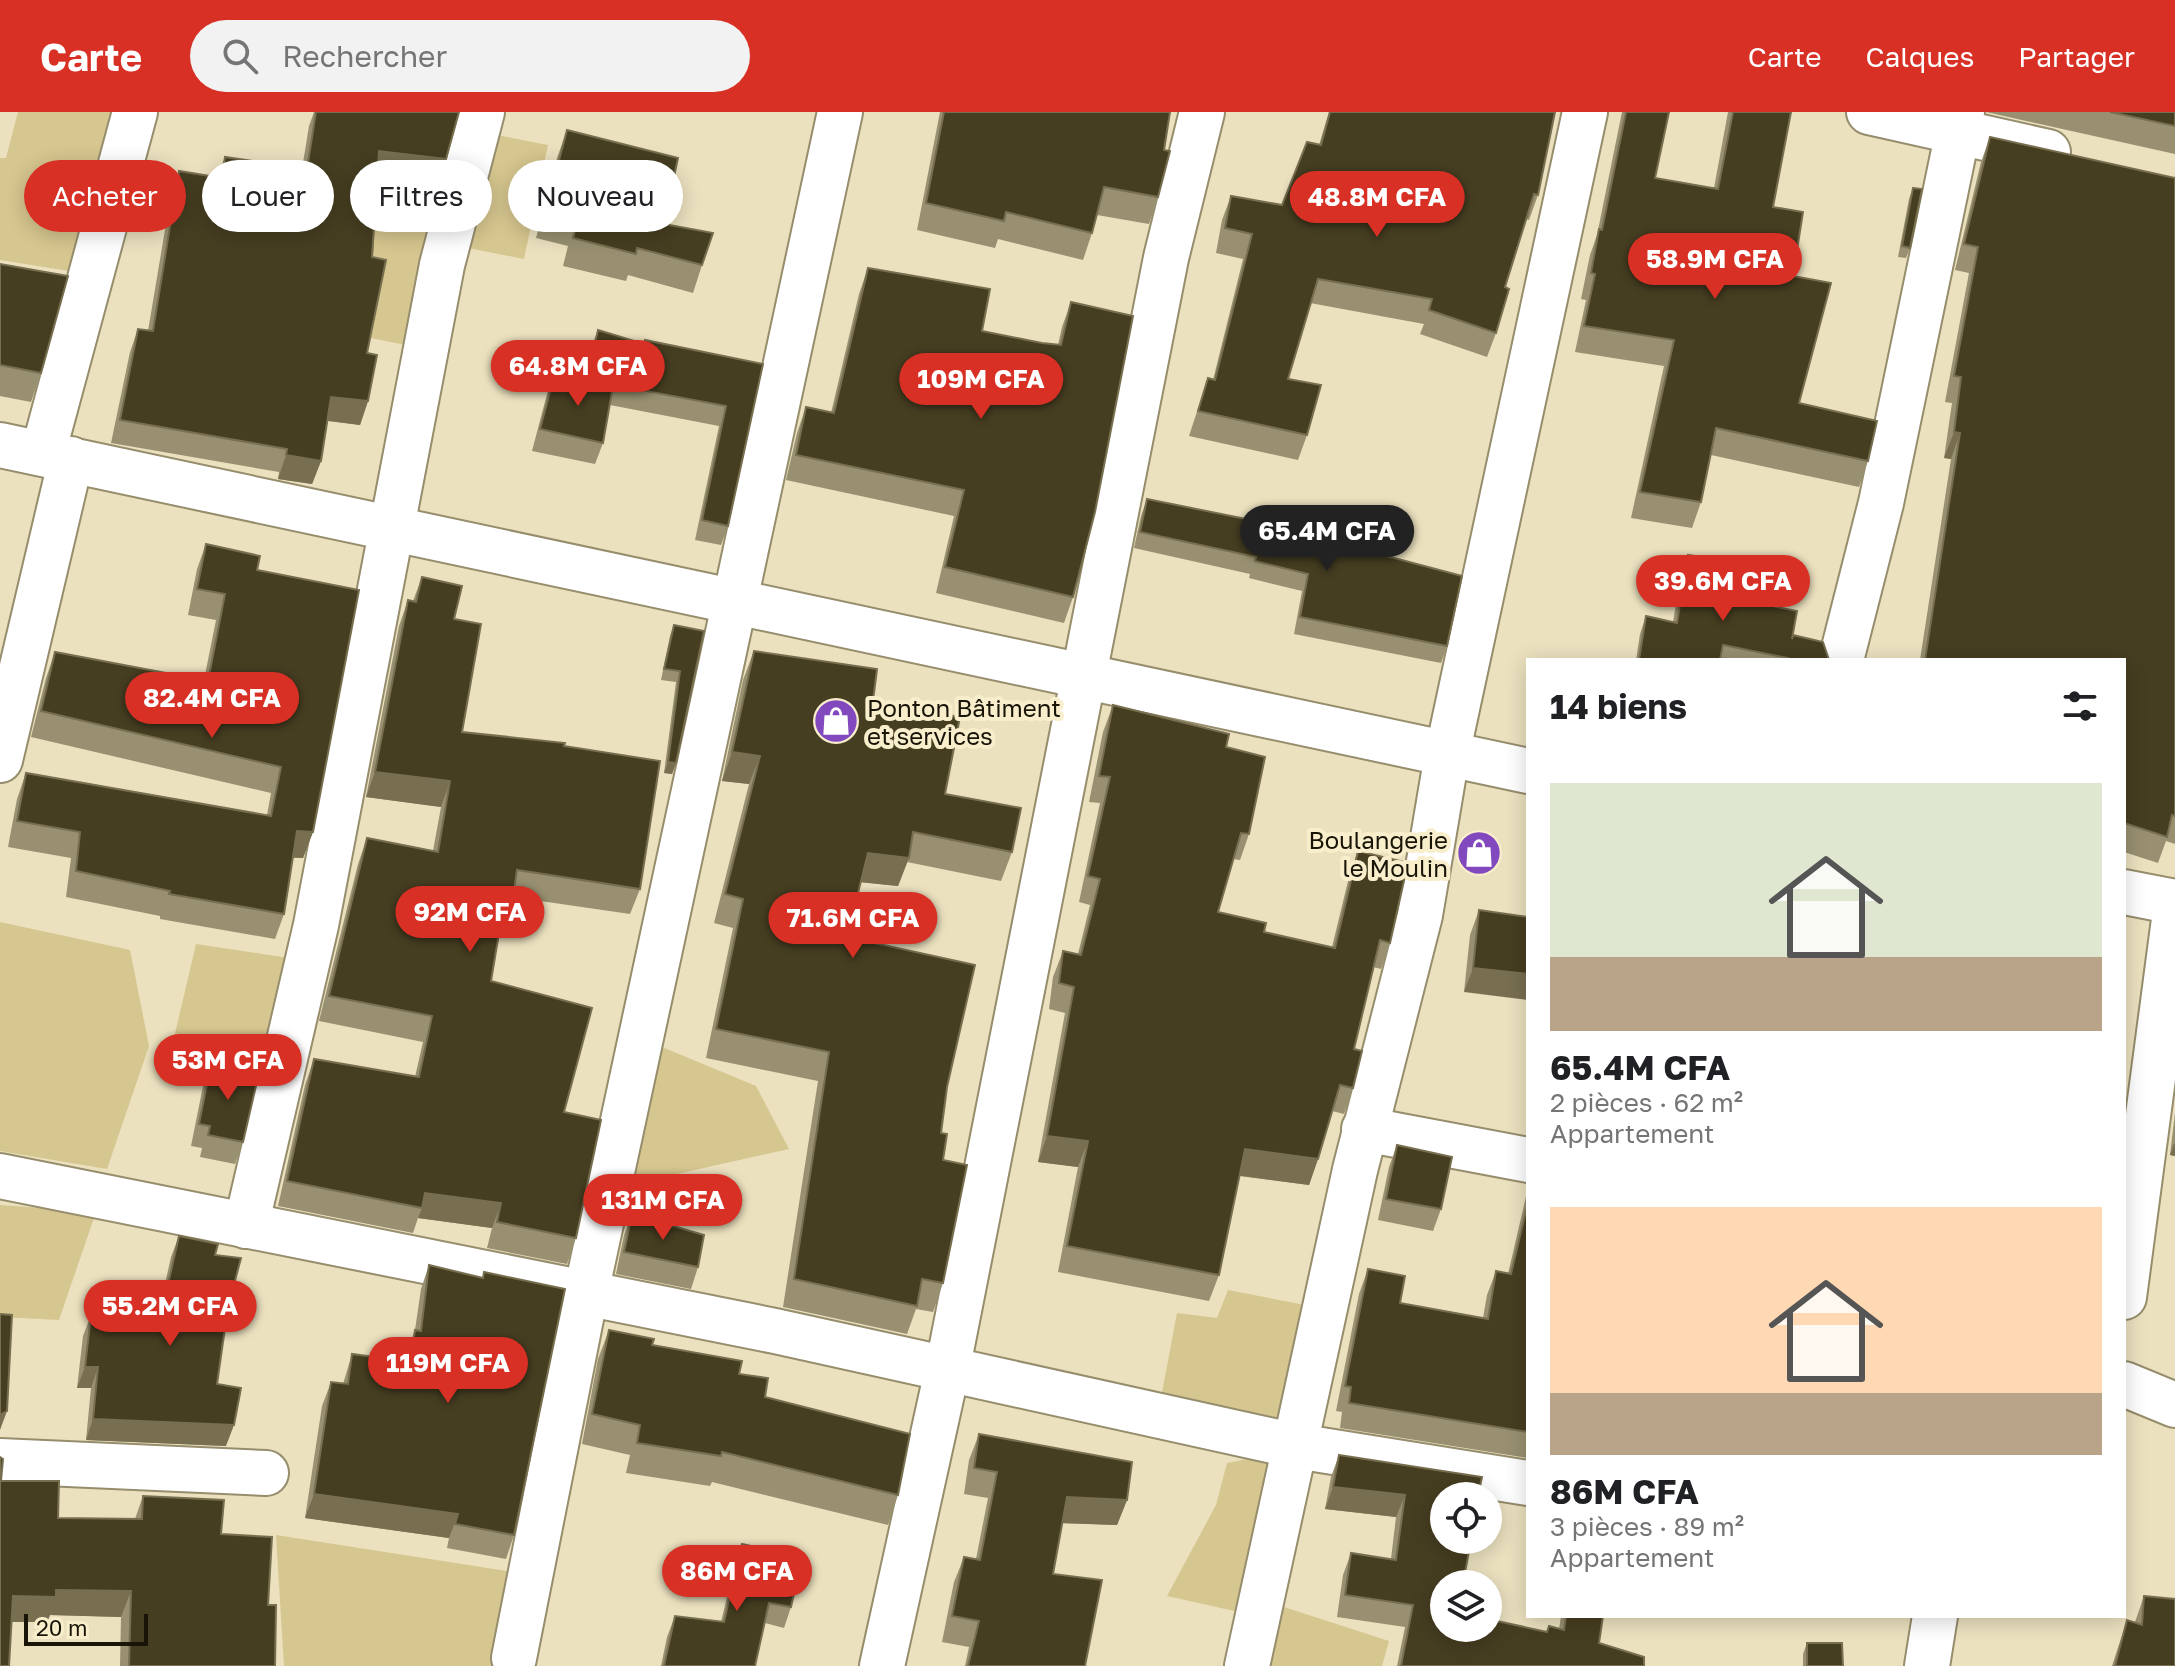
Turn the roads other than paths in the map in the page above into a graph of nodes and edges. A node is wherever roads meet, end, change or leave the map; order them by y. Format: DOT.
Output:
graph roads {
  1 [pos="135,112"];
  2 [pos="482,112"];
  3 [pos="840,112"];
  4 [pos="1202,112"];
  5 [pos="1585,112"];
  6 [pos="1869,112"];
  7 [pos="1959,123"];
  8 [pos="2087,161"];
  9 [pos="0,445"];
  10 [pos="57,456"];
  11 [pos="391,529"];
  12 [pos="736,604"];
  13 [pos="1842,658"];
  14 [pos="1082,676"];
  15 [pos="1447,755"];
  16 [pos="0,760"];
  17 [pos="1526,771"];
  18 [pos="2126,892"];
  19 [pos="2175,902"];
  20 [pos="2175,912"];
  21 [pos="1364,1129"];
  22 [pos="1526,1160"];
  23 [pos="0,1176"];
  24 [pos="246,1226"];
  25 [pos="2126,1282"];
  26 [pos="586,1293"];
  27 [pos="947,1371"];
  28 [pos="2126,1385"];
  29 [pos="2175,1405"];
  30 [pos="1296,1446"];
  31 [pos="0,1461"];
  32 [pos="266,1473"];
  33 [pos="1526,1483"];
  34 [pos="1935,1618"];
  35 [pos="514,1658"];
  36 [pos="882,1666"];
  37 [pos="1247,1666"];
  38 [pos="1927,1666"];
  1 -- 10 [label="main road"];
  2 -- 11 [label="main road"];
  3 -- 12 [label="main road"];
  4 -- 14 [label="main road"];
  5 -- 15 [label="main road"];
  6 -- 7 [label="main road"];
  7 -- 8 [label="main road"];
  7 -- 13 [label="main road"];
  9 -- 10 [label="main road"];
  10 -- 11 [label="main road"];
  10 -- 16 [label="main road"];
  11 -- 12 [label="main road"];
  11 -- 24 [label="main road"];
  12 -- 14 [label="main road"];
  12 -- 26 [label="main road"];
  14 -- 15 [label="main road"];
  14 -- 27 [label="main road"];
  15 -- 17 [label="main road"];
  15 -- 21 [label="main road"];
  18 -- 19 [label="main road"];
  20 -- 25 [label="main road"];
  21 -- 22 [label="main road"];
  21 -- 30 [label="main road"];
  23 -- 24 [label="main road"];
  24 -- 26 [label="main road"];
  26 -- 27 [label="main road"];
  26 -- 35 [label="main road"];
  27 -- 30 [label="main road"];
  27 -- 36 [label="main road"];
  28 -- 29 [label="main road"];
  30 -- 33 [label="main road"];
  30 -- 37 [label="main road"];
  31 -- 32 [label="main road"];
  34 -- 38 [label="main road"];
}
